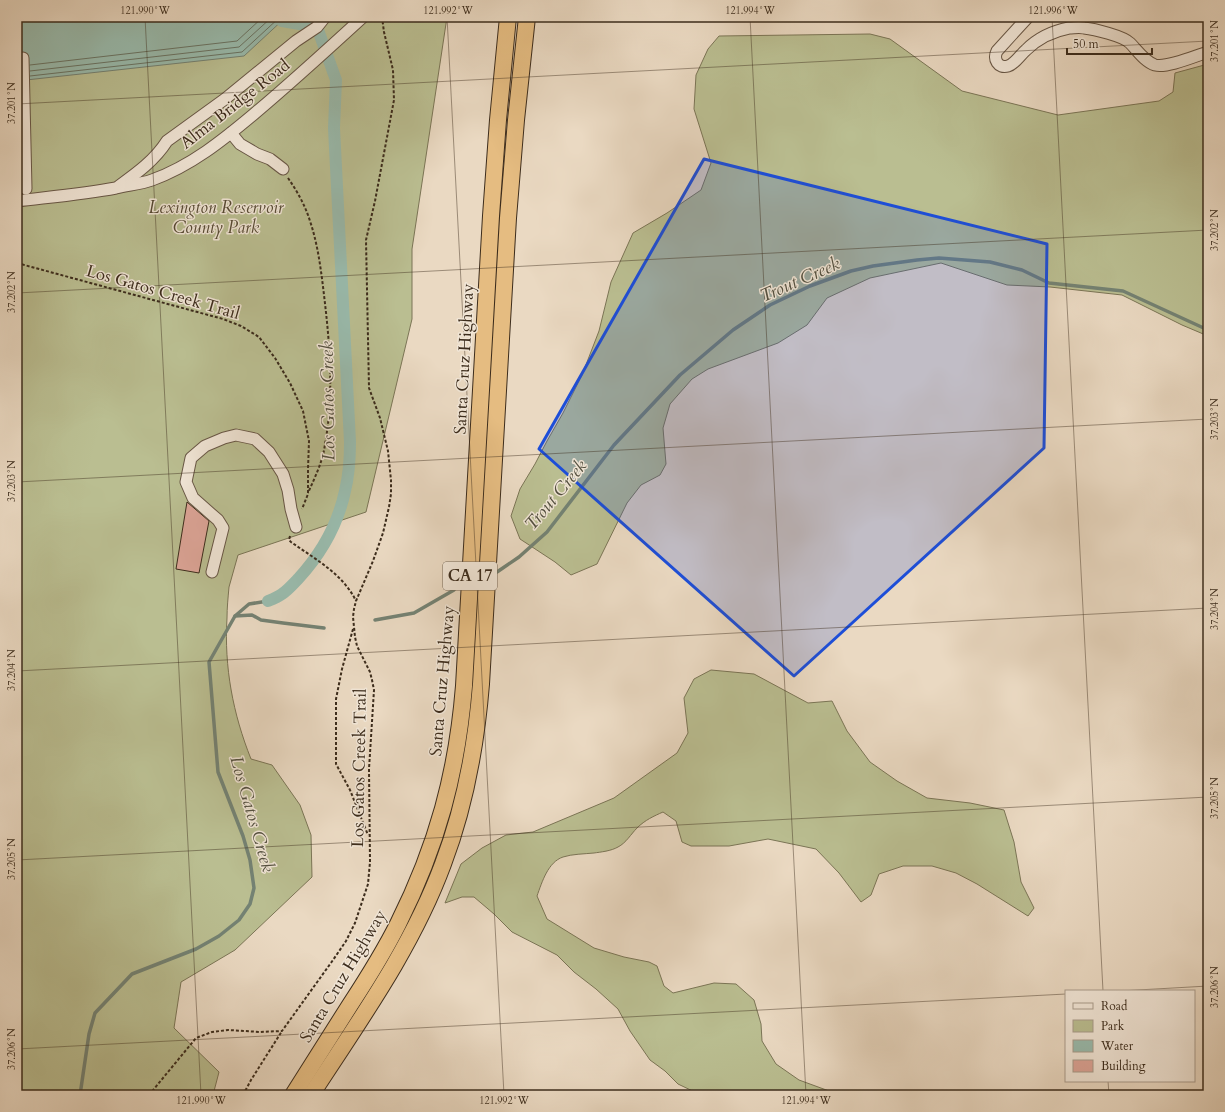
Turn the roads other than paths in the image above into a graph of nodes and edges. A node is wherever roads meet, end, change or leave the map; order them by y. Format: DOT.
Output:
graph roads {
  1 [pos="325,17"];
  2 [pos="363,17"];
  3 [pos="508,17"];
  4 [pos="527,17"];
  5 [pos="1028,17"];
  6 [pos="1208,52"];
  7 [pos="23,58"];
  8 [pos="231,132"];
  9 [pos="282,169"];
  10 [pos="117,188"];
  11 [pos="26,189"];
  12 [pos="17,201"];
  13 [pos="296,527"];
  14 [pos="212,572"];
  15 [pos="293,1095"];
  16 [pos="311,1095"];
  1 -- 10 [label="street"];
  2 -- 8 [label="street, Alma Bridge Road"];
  3 -- 15 [label="highway, Santa Cruz Highway / CA 17"];
  4 -- 16 [label="highway, Santa Cruz Highway / CA 17"];
  5 -- 6 [label="street"];
  7 -- 11 [label="street"];
  8 -- 9 [label="street"];
  8 -- 10 [label="street, Alma Bridge Road"];
  10 -- 12 [label="street, Alma Bridge Road"];
  13 -- 14 [label="street"];
}
